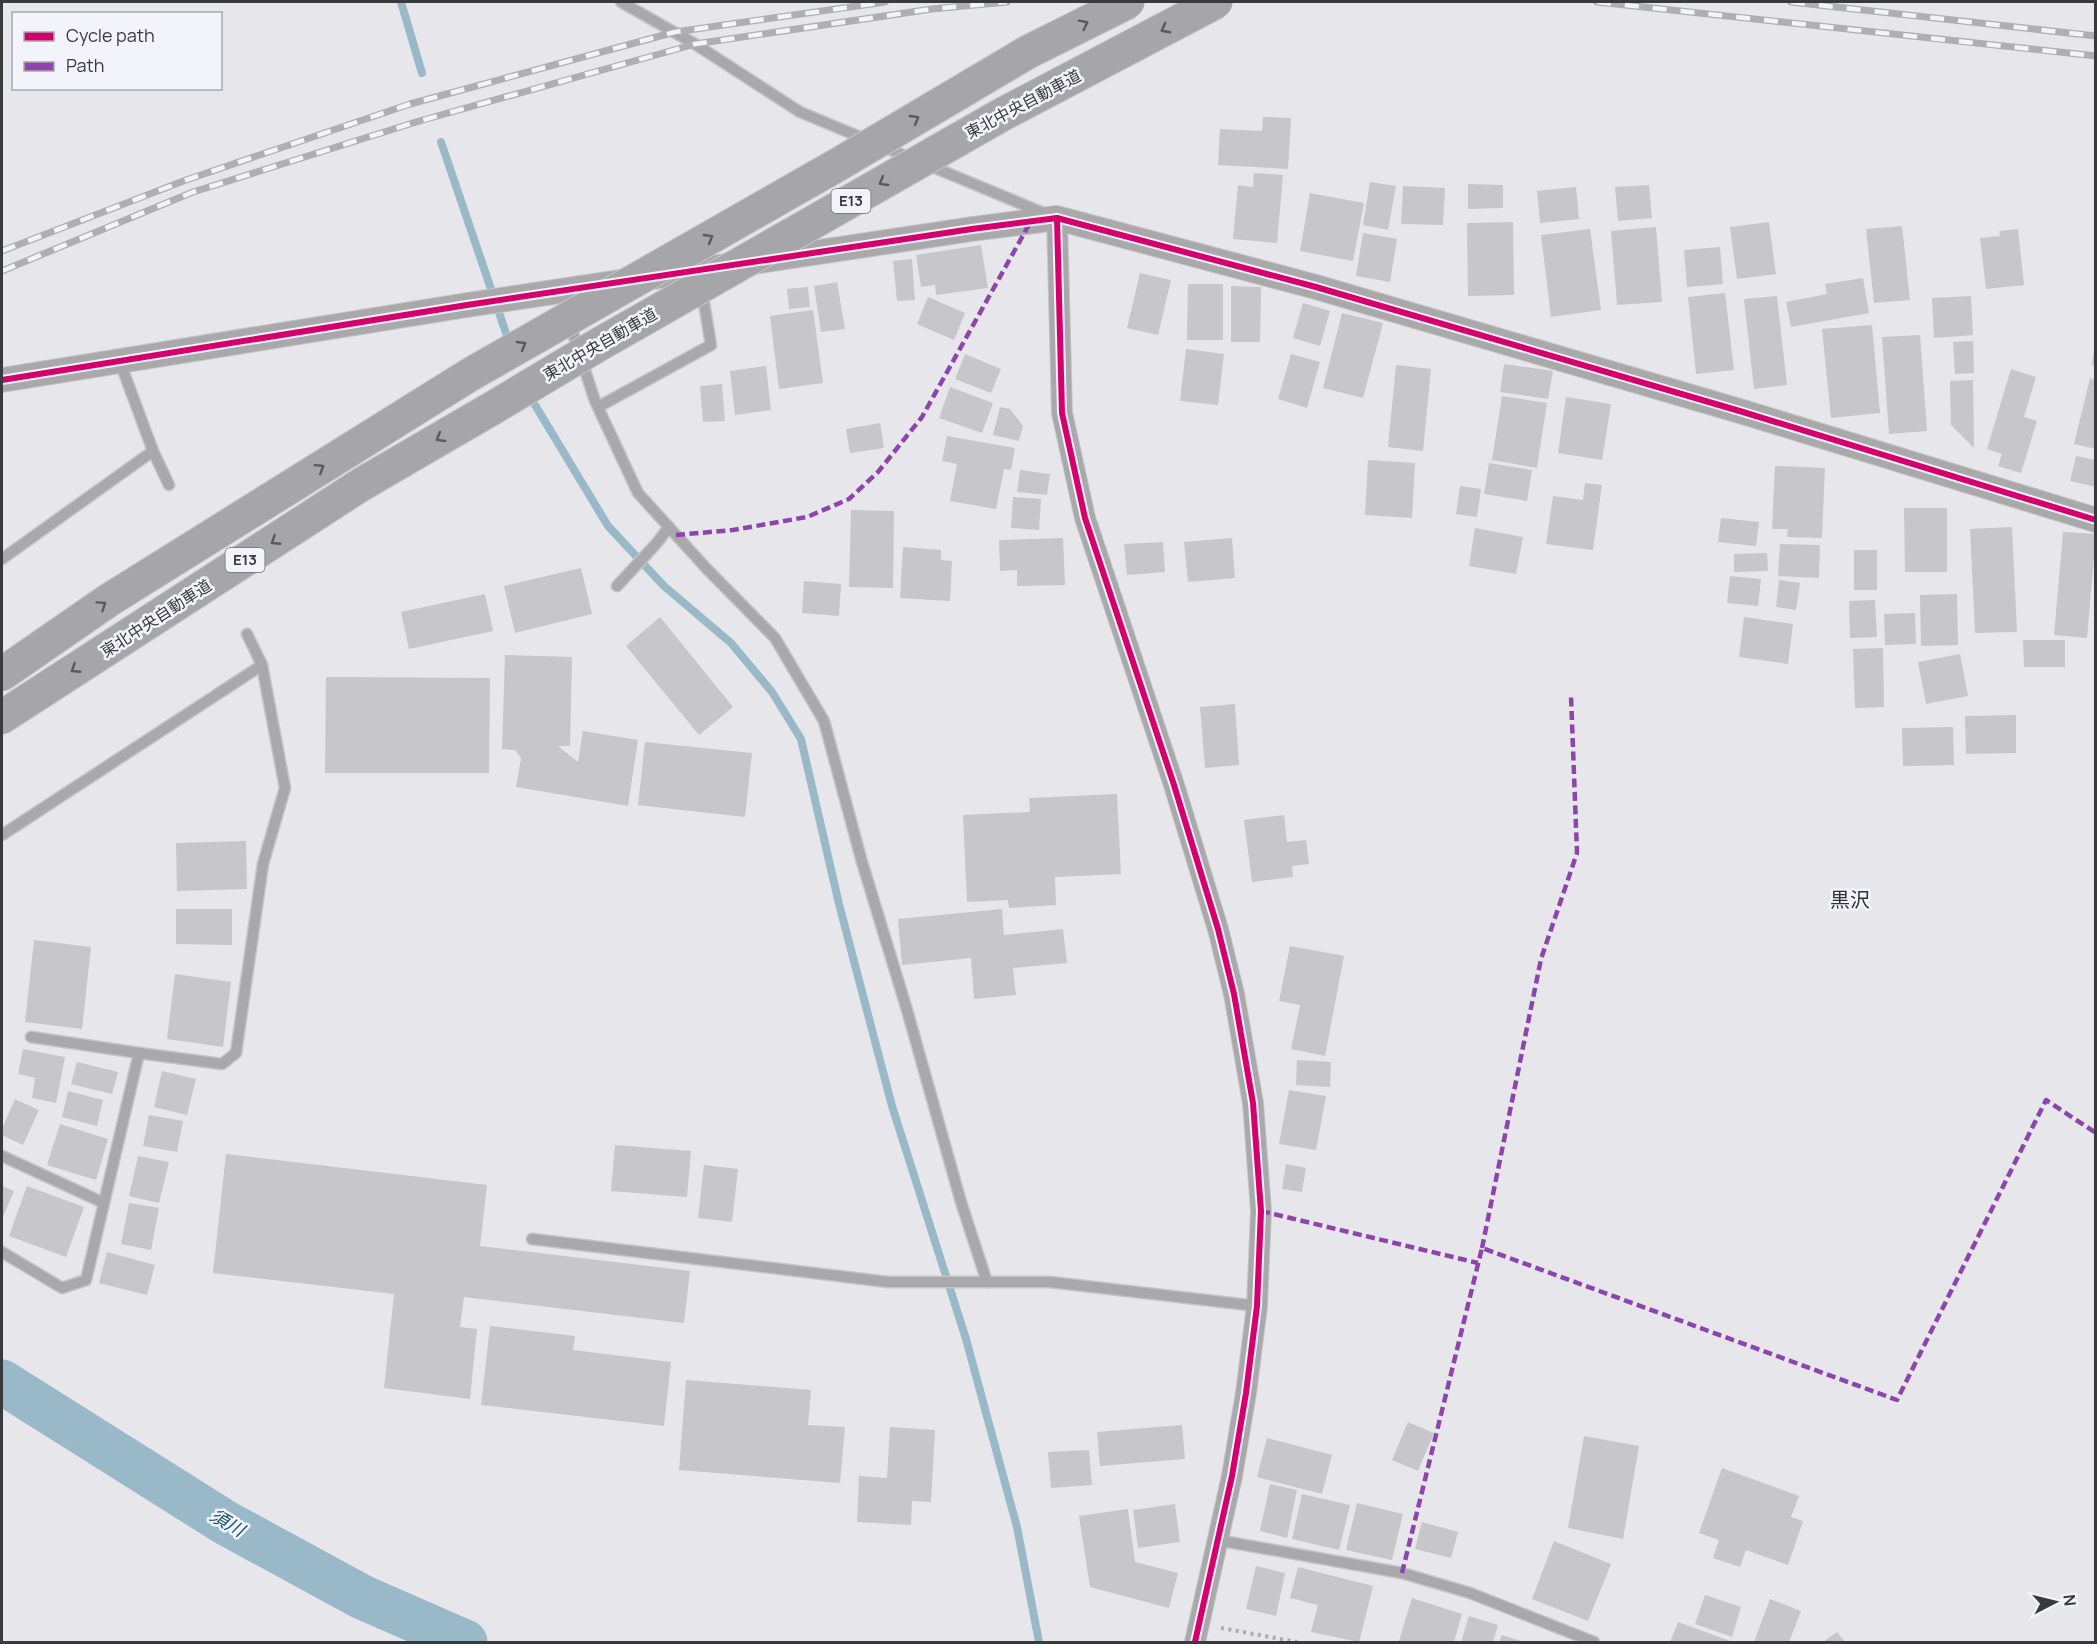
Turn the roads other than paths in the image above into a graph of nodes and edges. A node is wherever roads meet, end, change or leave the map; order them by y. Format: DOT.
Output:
graph roads {
  1 [pos="621,2"];
  2 [pos="1128,2"];
  3 [pos="1216,2"];
  4 [pos="1058,218"];
  5 [pos="699,270"];
  6 [pos="552,293"];
  7 [pos="120,362"];
  8 [pos="2,380"];
  9 [pos="598,407"];
  10 [pos="153,451"];
  11 [pos="170,484"];
  12 [pos="2096,520"];
  13 [pos="669,527"];
  14 [pos="2,559"];
  15 [pos="619,584"];
  16 [pos="247,634"];
  17 [pos="261,665"];
  18 [pos="2,674"];
  19 [pos="2,717"];
  20 [pos="2,835"];
  21 [pos="31,1037"];
  22 [pos="139,1053"];
  23 [pos="2,1156"];
  24 [pos="104,1203"];
  25 [pos="532,1239"];
  26 [pos="2,1252"];
  27 [pos="987,1282"];
  28 [pos="1257,1306"];
  29 [pos="1217,1540"];
  30 [pos="1197,1633"];
  31 [pos="1594,1642"];
  1 -- 4 [label="lane"];
  18 -- 2 [label="highway, E13, one-way, bridge"];
  3 -- 19 [label="highway, 東北中央自動車道 / E13, one-way, bridge"];
  4 -- 5 [label="street"];
  4 -- 12 [label="street"];
  4 -- 28 [label="street"];
  5 -- 6 [label="street"];
  5 -- 9 [label="lane"];
  6 -- 7 [label="street"];
  6 -- 9 [label="lane"];
  7 -- 8 [label="street"];
  7 -- 10 [label="lane"];
  9 -- 13 [label="lane"];
  10 -- 11 [label="lane"];
  10 -- 14 [label="lane"];
  13 -- 15 [label="lane"];
  13 -- 27 [label="lane"];
  16 -- 17 [label="lane"];
  17 -- 20 [label="lane"];
  17 -- 22 [label="lane"];
  21 -- 22 [label="lane"];
  22 -- 24 [label="lane"];
  23 -- 24 [label="lane"];
  24 -- 26 [label="lane"];
  25 -- 27 [label="lane"];
  27 -- 28 [label="lane"];
  28 -- 29 [label="street"];
  29 -- 30 [label="street"];
  29 -- 31 [label="lane"];
}
